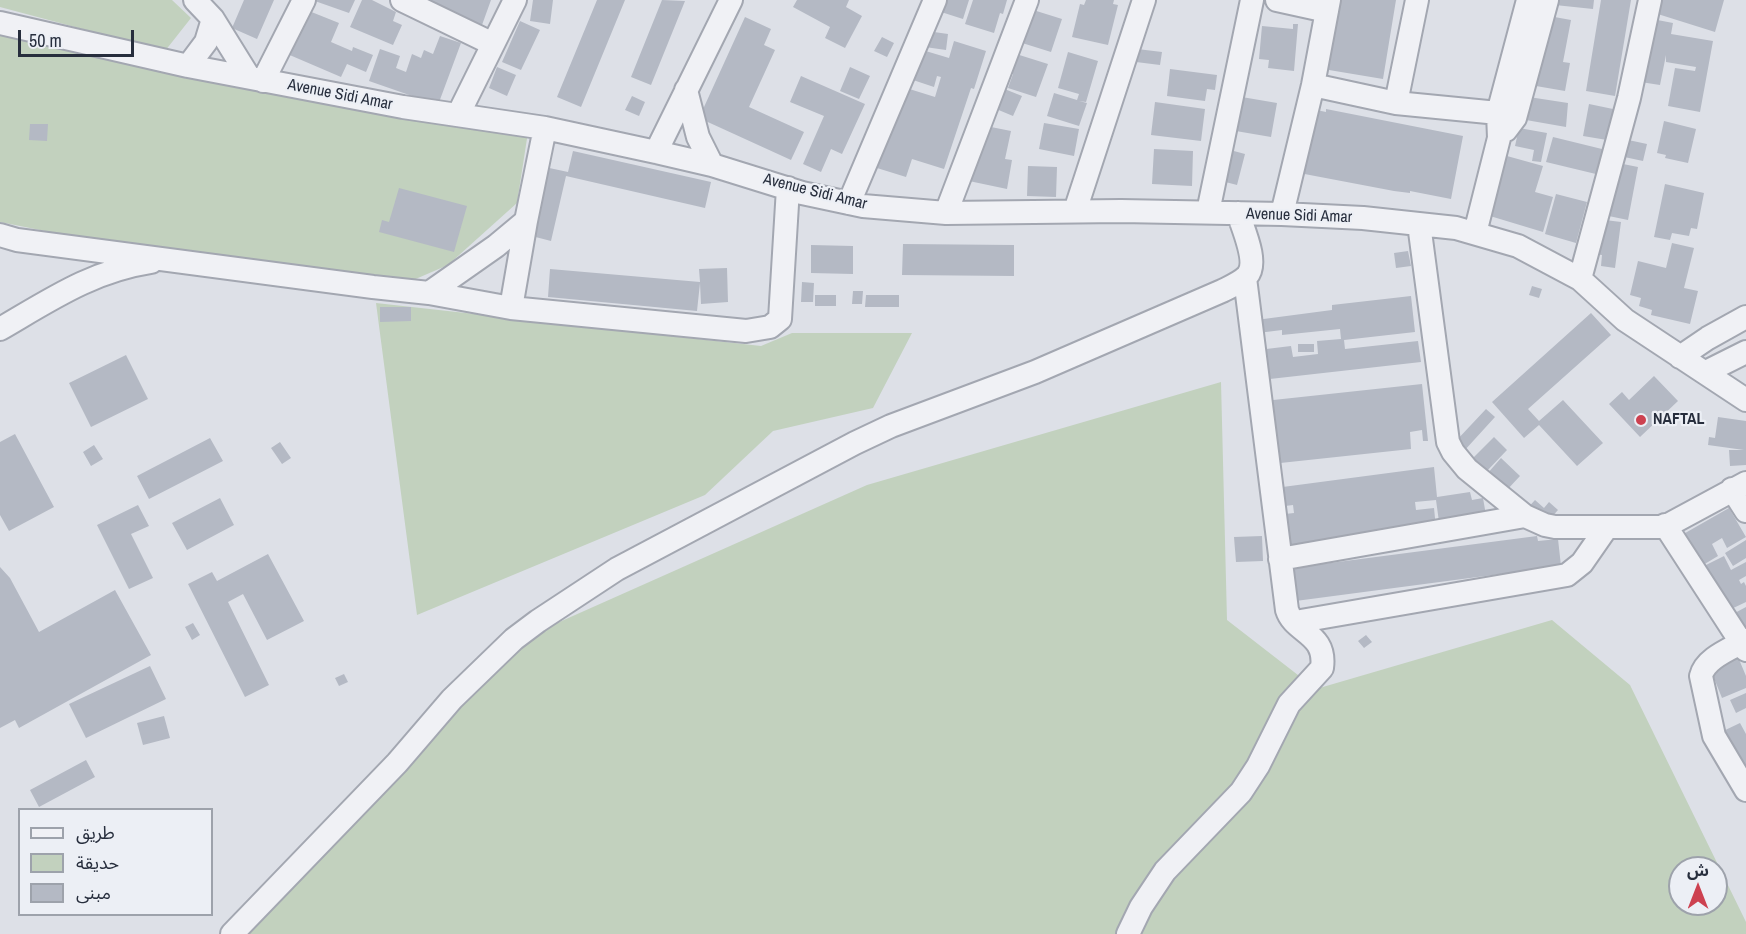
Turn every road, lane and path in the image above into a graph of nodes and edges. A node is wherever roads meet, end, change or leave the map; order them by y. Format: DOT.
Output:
graph roads {
  1 [pos="195,0"];
  2 [pos="304,0"];
  3 [pos="402,0"];
  4 [pos="514,0"];
  5 [pos="731,0"];
  6 [pos="934,0"];
  7 [pos="1027,0"];
  8 [pos="1144,0"];
  9 [pos="1252,0"];
  10 [pos="1277,0"];
  11 [pos="1417,0"];
  12 [pos="1528,0"];
  13 [pos="1547,0"];
  14 [pos="1650,0"];
  15 [pos="1328,6"];
  16 [pos="213,19"];
  17 [pos="0,23"];
  18 [pos="493,44"];
  19 [pos="188,66"];
  20 [pos="256,79"];
  21 [pos="1312,85"];
  22 [pos="686,90"];
  23 [pos="1396,103"];
  24 [pos="458,115"];
  25 [pos="1507,116"];
  26 [pos="545,128"];
  27 [pos="656,152"];
  28 [pos="712,165"];
  29 [pos="788,188"];
  30 [pos="849,203"];
  31 [pos="1075,211"];
  32 [pos="1208,212"];
  33 [pos="946,213"];
  34 [pos="1238,213"];
  35 [pos="1282,214"];
  36 [pos="526,221"];
  37 [pos="1419,224"];
  38 [pos="1475,233"];
  39 [pos="0,235"];
  40 [pos="86,249"];
  41 [pos="169,260"];
  42 [pos="1245,278"];
  43 [pos="1580,279"];
  44 [pos="80,283"];
  45 [pos="429,293"];
  46 [pos="512,308"];
  47 [pos="1746,317"];
  48 [pos="0,329"];
  49 [pos="1746,352"];
  50 [pos="1680,357"];
  51 [pos="1706,372"];
  52 [pos="1746,400"];
  53 [pos="1739,486"];
  54 [pos="1746,511"];
  55 [pos="1526,516"];
  56 [pos="1665,525"];
  57 [pos="1607,527"];
  58 [pos="1280,558"];
  59 [pos="1295,622"];
  60 [pos="1744,644"];
  61 [pos="1746,790"];
  62 [pos="232,934"];
  63 [pos="1128,934"];
  1 -- 16 [label="street"];
  2 -- 20 [label="street"];
  3 -- 18 [label="street"];
  4 -- 18 [label="street"];
  5 -- 22 [label="street"];
  6 -- 30 [label="street"];
  7 -- 33 [label="street"];
  8 -- 31 [label="street"];
  9 -- 32 [label="street"];
  10 -- 15 [label="street"];
  11 -- 23 [label="street"];
  12 -- 25 [label="street"];
  13 -- 25 [label="street"];
  14 -- 43 [label="street"];
  15 -- 21 [label="street"];
  16 -- 19 [label="street"];
  16 -- 20 [label="street"];
  17 -- 19 [label="street, Avenue Sidi Amar"];
  18 -- 24 [label="street"];
  19 -- 20 [label="street, Avenue Sidi Amar"];
  20 -- 24 [label="street, Avenue Sidi Amar"];
  21 -- 23 [label="street"];
  21 -- 35 [label="street"];
  22 -- 27 [label="street"];
  22 -- 28 [label="street"];
  23 -- 25 [label="street"];
  24 -- 26 [label="street, Avenue Sidi Amar"];
  25 -- 38 [label="street"];
  26 -- 27 [label="street, Avenue Sidi Amar"];
  26 -- 36 [label="street"];
  27 -- 28 [label="street, Avenue Sidi Amar"];
  28 -- 29 [label="street, Avenue Sidi Amar"];
  29 -- 30 [label="street, Avenue Sidi Amar"];
  29 -- 46 [label="street"];
  30 -- 33 [label="street, Avenue Sidi Amar"];
  31 -- 32 [label="street, Avenue Sidi Amar"];
  31 -- 33 [label="street, Avenue Sidi Amar"];
  32 -- 34 [label="street, Avenue Sidi Amar"];
  34 -- 35 [label="street, Avenue Sidi Amar"];
  34 -- 42 [label="street"];
  35 -- 37 [label="street, Avenue Sidi Amar"];
  36 -- 45 [label="street"];
  36 -- 46 [label="street"];
  37 -- 38 [label="street, Avenue Sidi Amar"];
  37 -- 55 [label="street"];
  38 -- 43 [label="street, Avenue Sidi Amar"];
  39 -- 40 [label="street"];
  40 -- 41 [label="street"];
  40 -- 44 [label="street"];
  41 -- 44 [label="street"];
  41 -- 45 [label="street"];
  42 -- 58 [label="street"];
  42 -- 62 [label="street"];
  43 -- 50 [label="street, Avenue Sidi Amar"];
  44 -- 48 [label="street"];
  45 -- 46 [label="street"];
  47 -- 50 [label="street"];
  49 -- 51 [label="street"];
  50 -- 51 [label="street, Avenue Sidi Amar"];
  51 -- 52 [label="street, Avenue Sidi Amar"];
  53 -- 54 [label="street"];
  53 -- 56 [label="street"];
  55 -- 57 [label="street"];
  55 -- 58 [label="street"];
  56 -- 57 [label="street"];
  56 -- 60 [label="street"];
  57 -- 59 [label="street"];
  58 -- 59 [label="street"];
  59 -- 63 [label="street"];
  60 -- 61 [label="street"];
}
